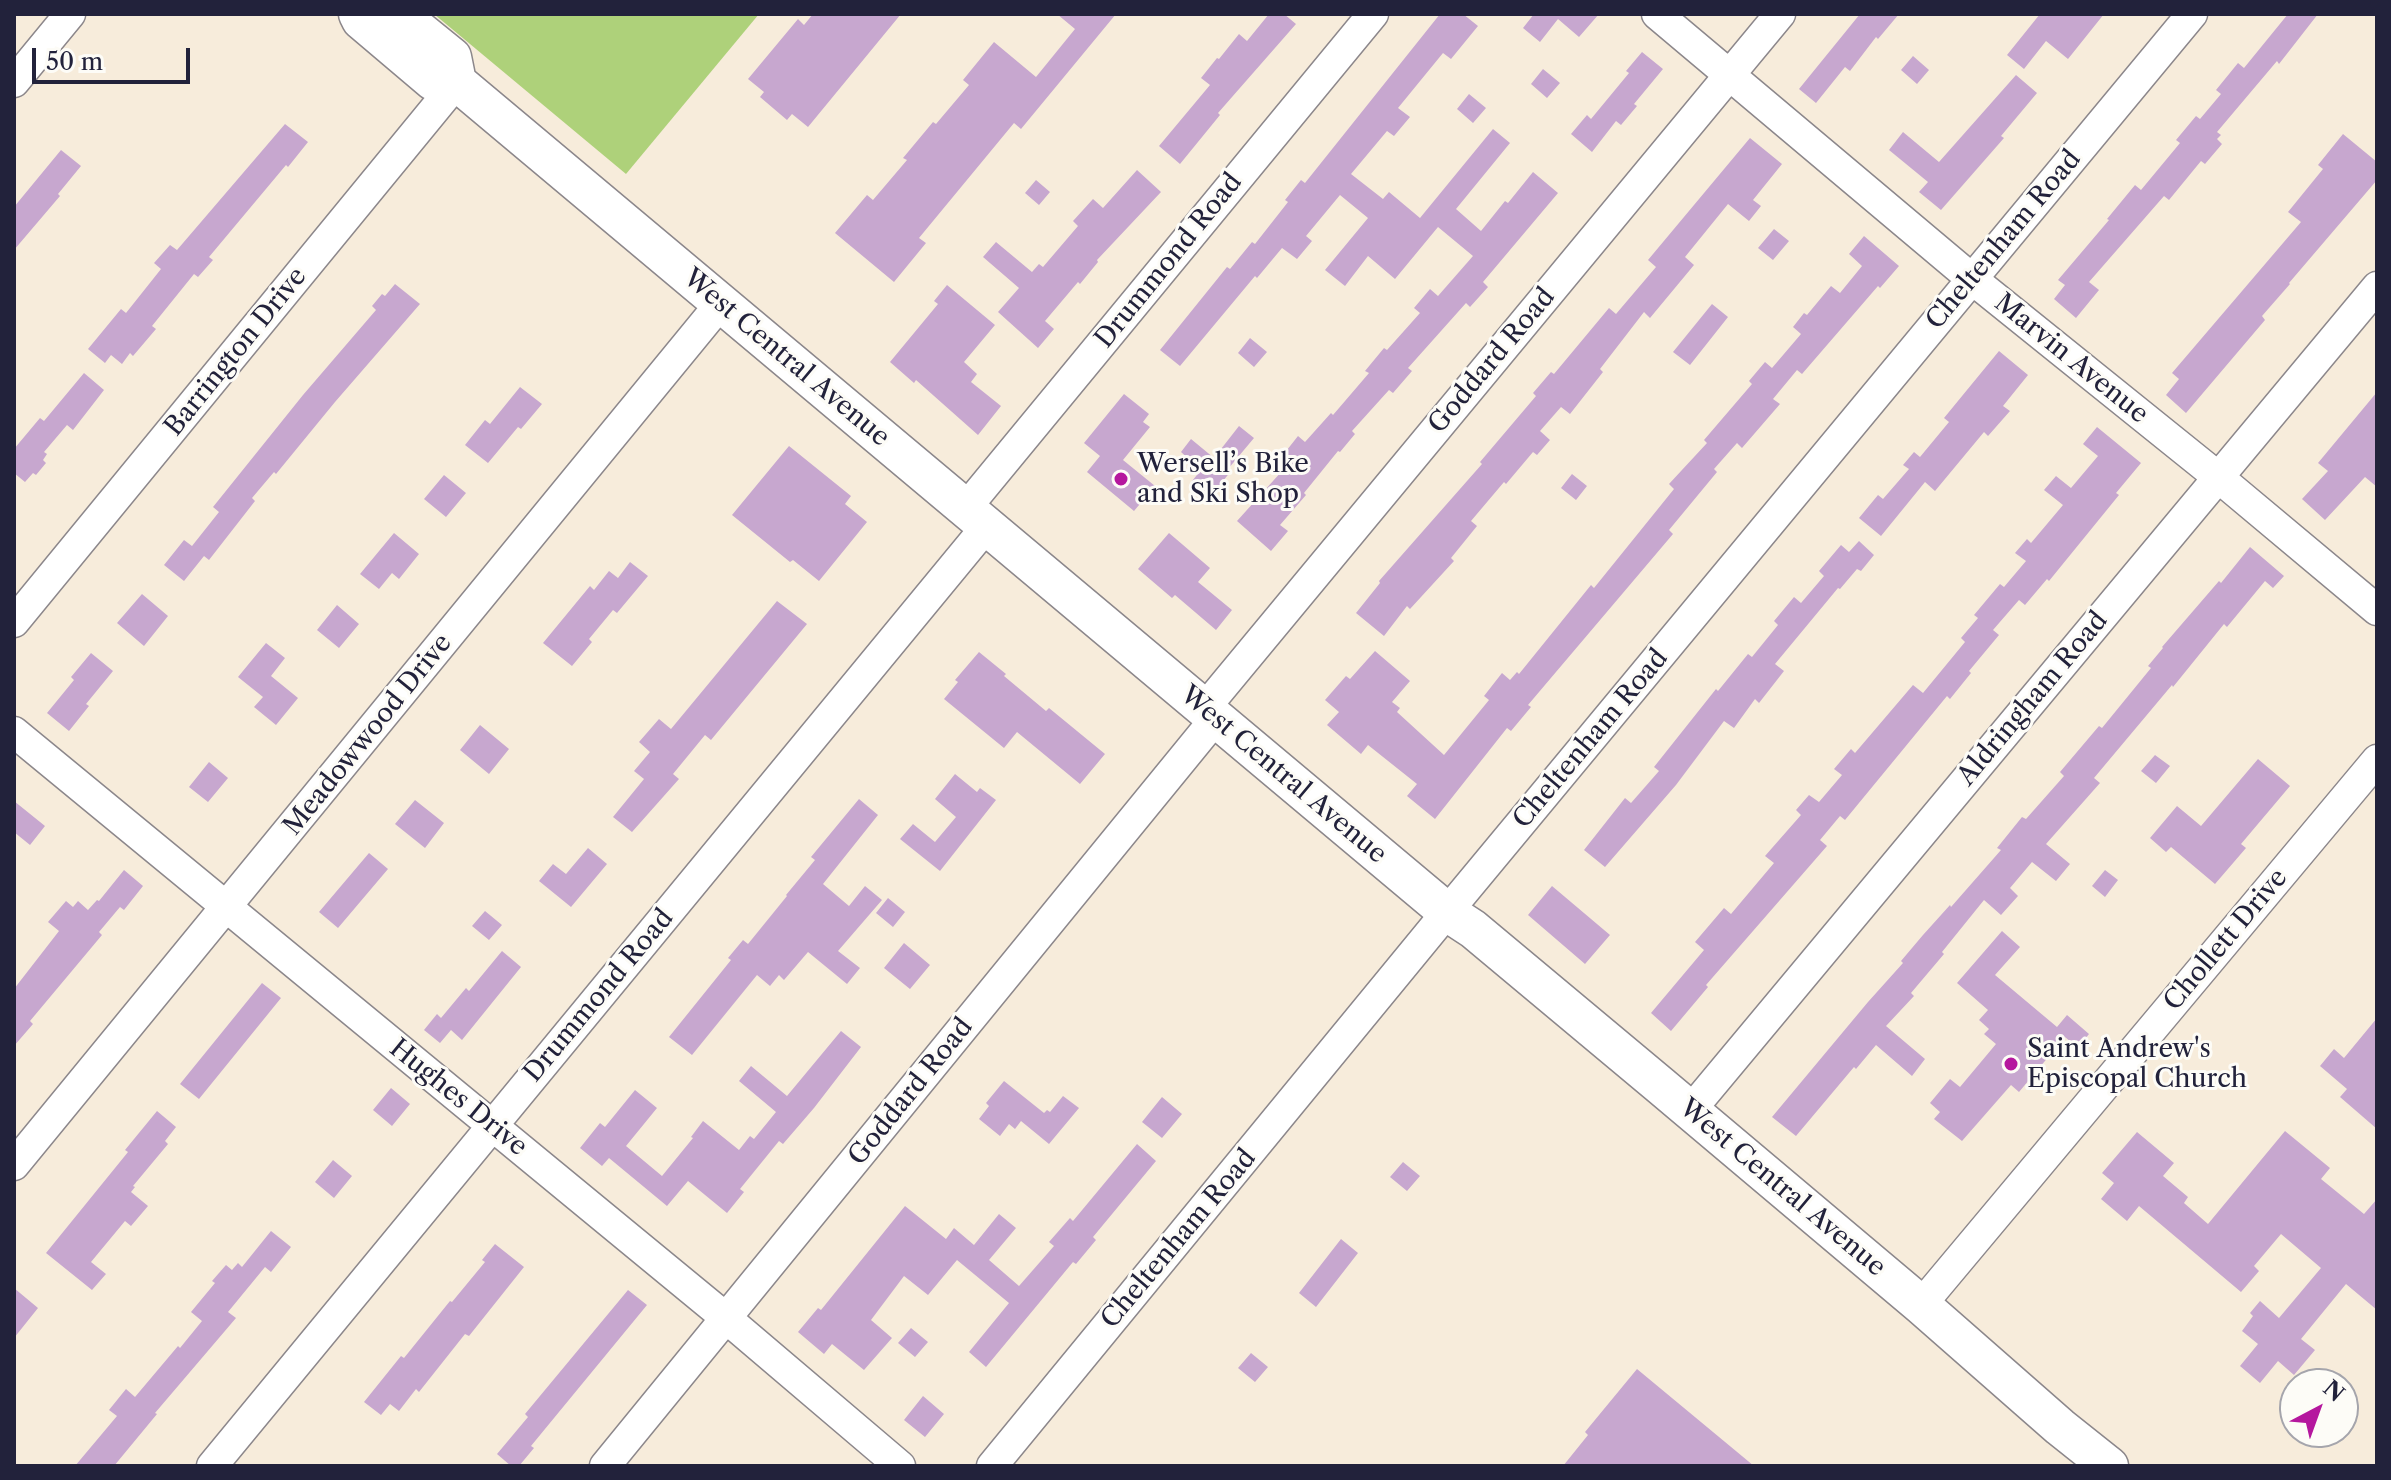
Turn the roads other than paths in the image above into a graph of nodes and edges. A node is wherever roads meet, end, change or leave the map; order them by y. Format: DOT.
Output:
graph roads {
  1 [pos="70,14"];
  2 [pos="358,14"];
  3 [pos="399,14"];
  4 [pos="1373,14"];
  5 [pos="1657,14"];
  6 [pos="1780,14"];
  7 [pos="2192,14"];
  8 [pos="1729,75"];
  9 [pos="14,82"];
  10 [pos="457,82"];
  11 [pos="1972,279"];
  12 [pos="2377,287"];
  13 [pos="721,303"];
  14 [pos="2218,477"];
  15 [pos="976,518"];
  16 [pos="2377,610"];
  17 [pos="14,622"];
  18 [pos="1210,714"];
  19 [pos="14,732"];
  20 [pos="2377,760"];
  21 [pos="227,907"];
  22 [pos="1447,912"];
  23 [pos="1690,1111"];
  24 [pos="492,1126"];
  25 [pos="14,1165"];
  26 [pos="1921,1305"];
  27 [pos="726,1318"];
  28 [pos="212,1466"];
  29 [pos="605,1466"];
  30 [pos="900,1466"];
  31 [pos="992,1466"];
  32 [pos="2109,1466"];
  1 -- 9 [label="street"];
  2 -- 10 [label="main road, West Central Avenue"];
  3 -- 10 [label="main road, West Central Avenue"];
  4 -- 15 [label="street, Drummond Road"];
  5 -- 8 [label="street, Marvin Avenue"];
  6 -- 8 [label="street, Goddard Road"];
  7 -- 11 [label="street, Cheltenham Road"];
  8 -- 11 [label="street, Marvin Avenue"];
  8 -- 18 [label="street, Goddard Road"];
  10 -- 13 [label="main road, West Central Avenue"];
  10 -- 17 [label="street, Barrington Drive"];
  11 -- 14 [label="street, Marvin Avenue"];
  11 -- 22 [label="street, Cheltenham Road"];
  12 -- 14 [label="street, Aldringham Road"];
  13 -- 15 [label="main road, West Central Avenue"];
  13 -- 21 [label="street, Meadowwood Drive"];
  14 -- 16 [label="street, Marvin Avenue"];
  14 -- 23 [label="street, Aldringham Road"];
  15 -- 18 [label="main road, West Central Avenue"];
  15 -- 24 [label="street, Drummond Road"];
  18 -- 22 [label="main road, West Central Avenue"];
  18 -- 27 [label="street, Goddard Road"];
  19 -- 21 [label="street, Hughes Drive"];
  20 -- 26 [label="street, Chollett Drive"];
  21 -- 24 [label="street, Hughes Drive"];
  21 -- 25 [label="street, Meadowwood Drive"];
  22 -- 23 [label="main road, West Central Avenue"];
  22 -- 31 [label="street, Cheltenham Road"];
  23 -- 26 [label="main road, West Central Avenue"];
  24 -- 27 [label="street, Hughes Drive"];
  24 -- 28 [label="street, Drummond Road"];
  26 -- 32 [label="main road, West Central Avenue"];
  27 -- 29 [label="street, Goddard Road"];
  27 -- 30 [label="street, Hughes Drive"];
}
